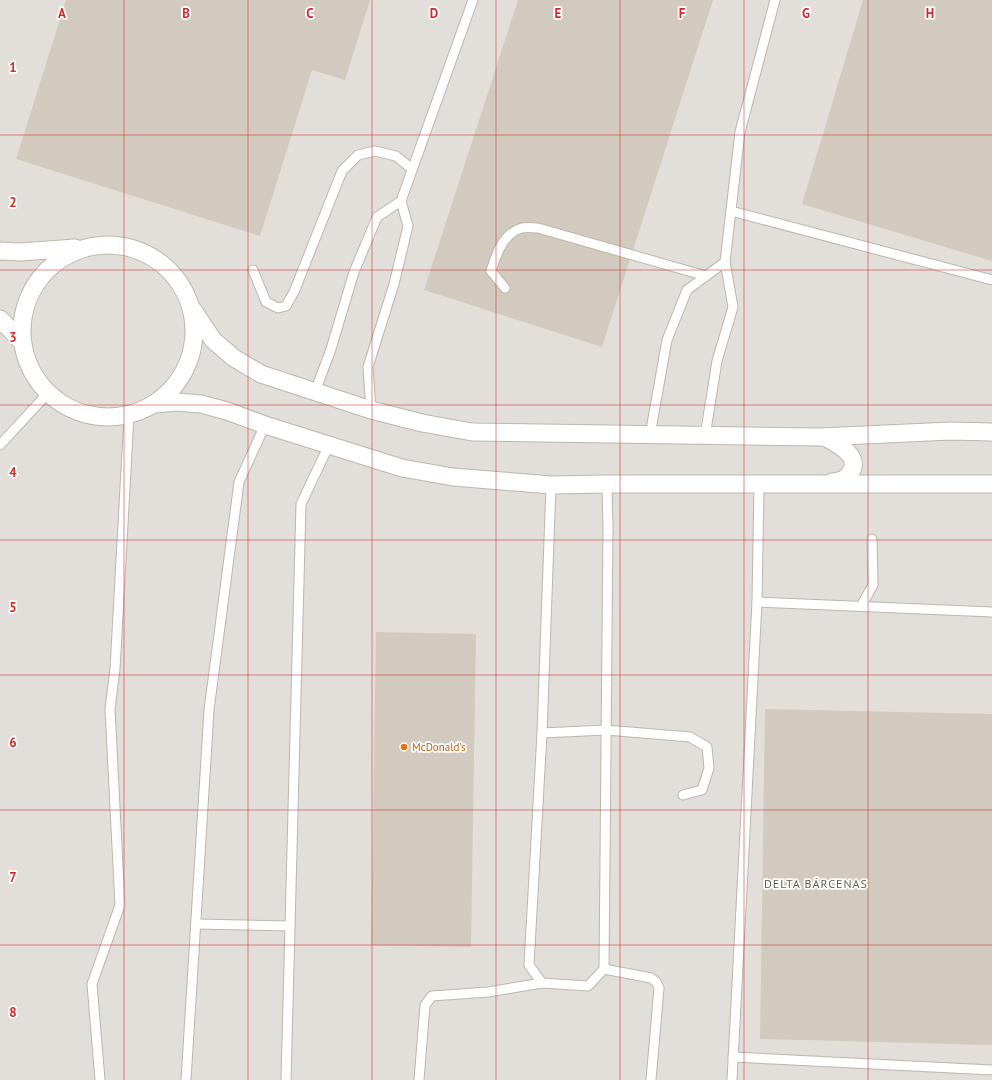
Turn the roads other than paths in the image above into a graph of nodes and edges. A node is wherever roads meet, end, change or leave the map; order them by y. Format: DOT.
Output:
graph roads {
  1 [pos="473,0"];
  2 [pos="775,0"];
  3 [pos="412,169"];
  4 [pos="400,201"];
  5 [pos="731,211"];
  6 [pos="83,248"];
  7 [pos="0,251"];
  8 [pos="725,262"];
  9 [pos="253,270"];
  10 [pos="706,276"];
  11 [pos="992,280"];
  12 [pos="505,288"];
  13 [pos="192,310"];
  14 [pos="0,319"];
  15 [pos="22,342"];
  16 [pos="315,392"];
  17 [pos="48,393"];
  18 [pos="155,404"];
  19 [pos="371,410"];
  20 [pos="129,415"];
  21 [pos="265,425"];
  22 [pos="992,432"];
  23 [pos="650,435"];
  24 [pos="705,436"];
  25 [pos="825,438"];
  26 [pos="0,445"];
  27 [pos="329,445"];
  28 [pos="606,484"];
  29 [pos="759,484"];
  30 [pos="826,484"];
  31 [pos="992,484"];
  32 [pos="551,485"];
  33 [pos="872,539"];
  34 [pos="757,602"];
  35 [pos="861,606"];
  36 [pos="992,612"];
  37 [pos="606,730"];
  38 [pos="542,733"];
  39 [pos="682,794"];
  40 [pos="196,924"];
  41 [pos="290,926"];
  42 [pos="604,970"];
  43 [pos="542,983"];
  44 [pos="733,1057"];
  45 [pos="992,1070"];
  46 [pos="100,1080"];
  47 [pos="186,1080"];
  48 [pos="286,1080"];
  49 [pos="419,1080"];
  50 [pos="651,1080"];
  51 [pos="732,1080"];
  1 -- 3 [label="lane"];
  2 -- 5 [label="lane"];
  3 -- 4 [label="lane"];
  3 -- 9 [label="lane"];
  4 -- 16 [label="lane"];
  4 -- 19 [label="lane"];
  5 -- 8 [label="lane"];
  5 -- 11 [label="lane"];
  6 -- 7 [label="street"];
  6 -- 13 [label="street"];
  6 -- 15 [label="street"];
  8 -- 10 [label="lane"];
  8 -- 24 [label="lane"];
  10 -- 12 [label="lane"];
  10 -- 23 [label="lane"];
  13 -- 16 [label="street"];
  13 -- 18 [label="street"];
  14 -- 15 [label="street"];
  15 -- 17 [label="street"];
  16 -- 19 [label="street"];
  17 -- 20 [label="street"];
  17 -- 26 [label="lane"];
  18 -- 20 [label="street"];
  18 -- 21 [label="street"];
  19 -- 23 [label="street"];
  20 -- 46 [label="lane"];
  21 -- 27 [label="street"];
  21 -- 40 [label="lane"];
  22 -- 25 [label="street"];
  23 -- 24 [label="street"];
  24 -- 25 [label="street"];
  25 -- 30 [label="street"];
  27 -- 32 [label="street"];
  27 -- 41 [label="lane"];
  28 -- 29 [label="street"];
  28 -- 32 [label="street"];
  28 -- 37 [label="lane"];
  29 -- 30 [label="street"];
  29 -- 34 [label="lane"];
  30 -- 31 [label="street"];
  32 -- 38 [label="lane"];
  33 -- 35 [label="lane"];
  34 -- 35 [label="lane"];
  34 -- 44 [label="lane"];
  35 -- 36 [label="lane"];
  37 -- 38 [label="lane"];
  37 -- 39 [label="lane"];
  37 -- 42 [label="lane"];
  38 -- 43 [label="lane"];
  40 -- 41 [label="lane"];
  40 -- 47 [label="lane"];
  41 -- 48 [label="lane"];
  42 -- 43 [label="lane"];
  42 -- 50 [label="lane"];
  43 -- 49 [label="lane"];
  44 -- 45 [label="lane"];
  44 -- 51 [label="lane"];
}
